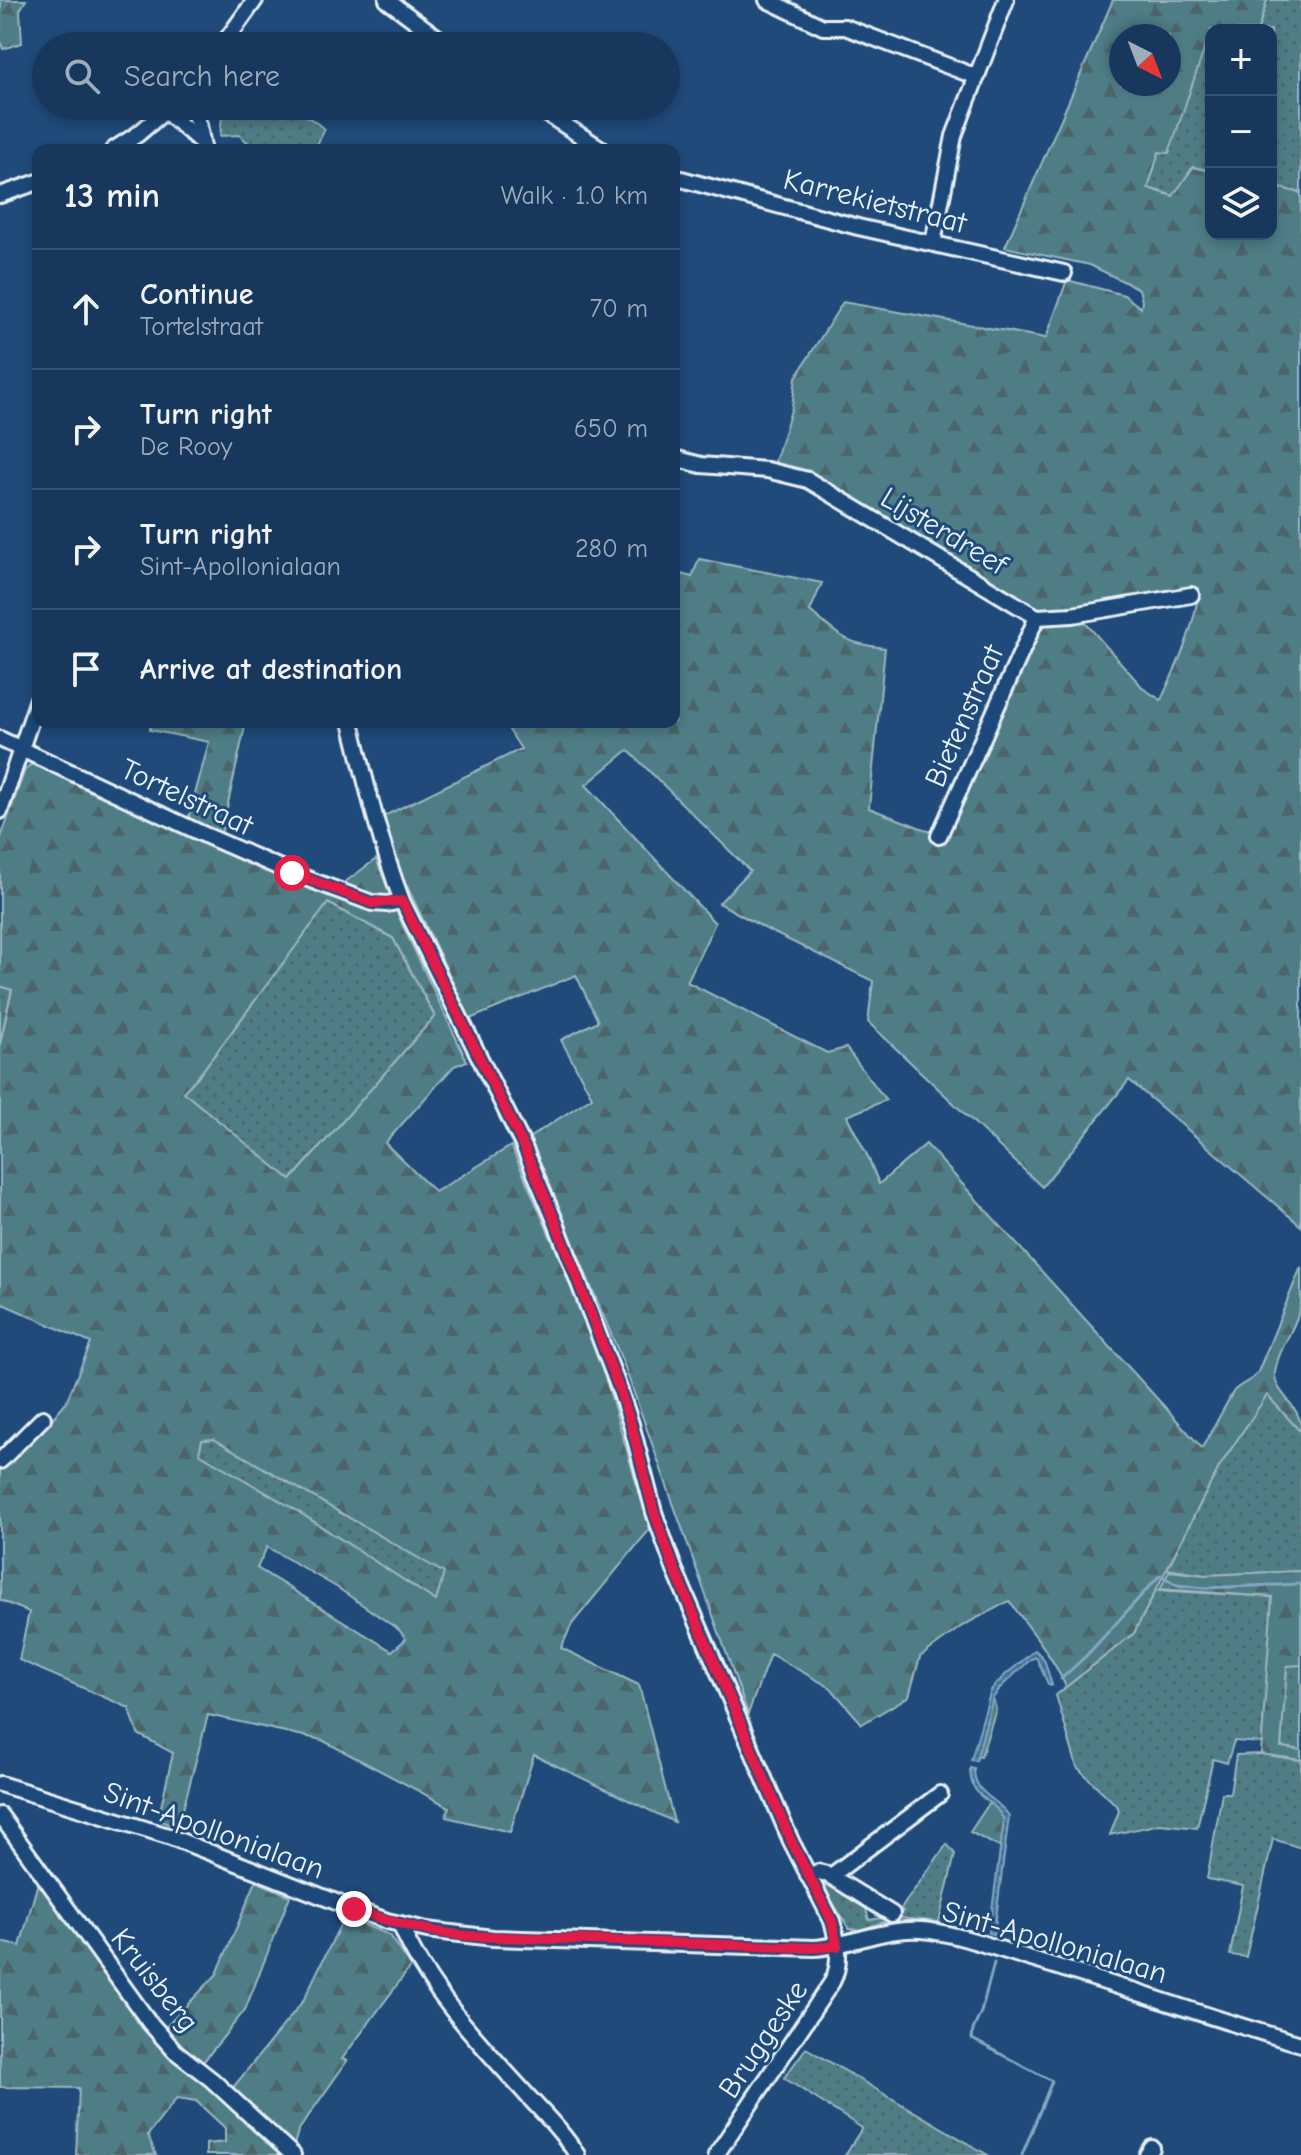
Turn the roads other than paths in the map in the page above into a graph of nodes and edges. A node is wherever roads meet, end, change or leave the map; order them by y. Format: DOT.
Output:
graph roads {
  1 [pos="255,0"];
  2 [pos="387,0"];
  3 [pos="1006,0"];
  4 [pos="772,1"];
  5 [pos="232,32"];
  6 [pos="430,32"];
  7 [pos="977,77"];
  8 [pos="155,120"];
  9 [pos="178,120"];
  10 [pos="197,120"];
  11 [pos="557,120"];
  12 [pos="122,144"];
  13 [pos="200,144"];
  14 [pos="202,144"];
  15 [pos="594,144"];
  16 [pos="680,179"];
  17 [pos="32,184"];
  18 [pos="0,195"];
  19 [pos="933,243"];
  20 [pos="1064,273"];
  21 [pos="680,460"];
  22 [pos="1191,595"];
  23 [pos="1037,617"];
  24 [pos="32,717"];
  25 [pos="353,728"];
  26 [pos="0,739"];
  27 [pos="21,749"];
  28 [pos="0,811"];
  29 [pos="939,836"];
  30 [pos="402,901"];
  31 [pos="43,1418"];
  32 [pos="0,1461"];
  33 [pos="0,1784"];
  34 [pos="940,1794"];
  35 [pos="0,1815"];
  36 [pos="808,1876"];
  37 [pos="831,1876"];
  38 [pos="892,1914"];
  39 [pos="400,1924"];
  40 [pos="837,1946"];
  41 [pos="1301,2044"];
  42 [pos="293,2155"];
  43 [pos="577,2155"];
  44 [pos="716,2155"];
  1 -- 5 [label="street"];
  2 -- 6 [label="street"];
  3 -- 7 [label="street"];
  4 -- 7 [label="street"];
  7 -- 19 [label="street"];
  8 -- 12 [label="street"];
  9 -- 13 [label="street"];
  10 -- 14 [label="street"];
  11 -- 15 [label="street"];
  16 -- 19 [label="street, Karrekietstraat"];
  17 -- 18 [label="street"];
  19 -- 20 [label="street, Karrekietstraat"];
  21 -- 23 [label="street, Lijsterdreef"];
  22 -- 23 [label="street"];
  23 -- 29 [label="street, Bietenstraat"];
  24 -- 27 [label="street"];
  25 -- 30 [label="street"];
  26 -- 27 [label="street, Tortelstraat"];
  27 -- 28 [label="street"];
  27 -- 30 [label="street, Tortelstraat"];
  30 -- 36 [label="street"];
  31 -- 32 [label="street"];
  33 -- 39 [label="street, Sint-Apollonialaan"];
  34 -- 37 [label="street"];
  35 -- 42 [label="street, Kruisberg"];
  36 -- 37 [label="street"];
  36 -- 40 [label="street"];
  37 -- 38 [label="street"];
  39 -- 40 [label="street, Sint-Apollonialaan"];
  39 -- 43 [label="street"];
  40 -- 41 [label="street, Sint-Apollonialaan"];
  40 -- 44 [label="street, Bruggeske"];
}
